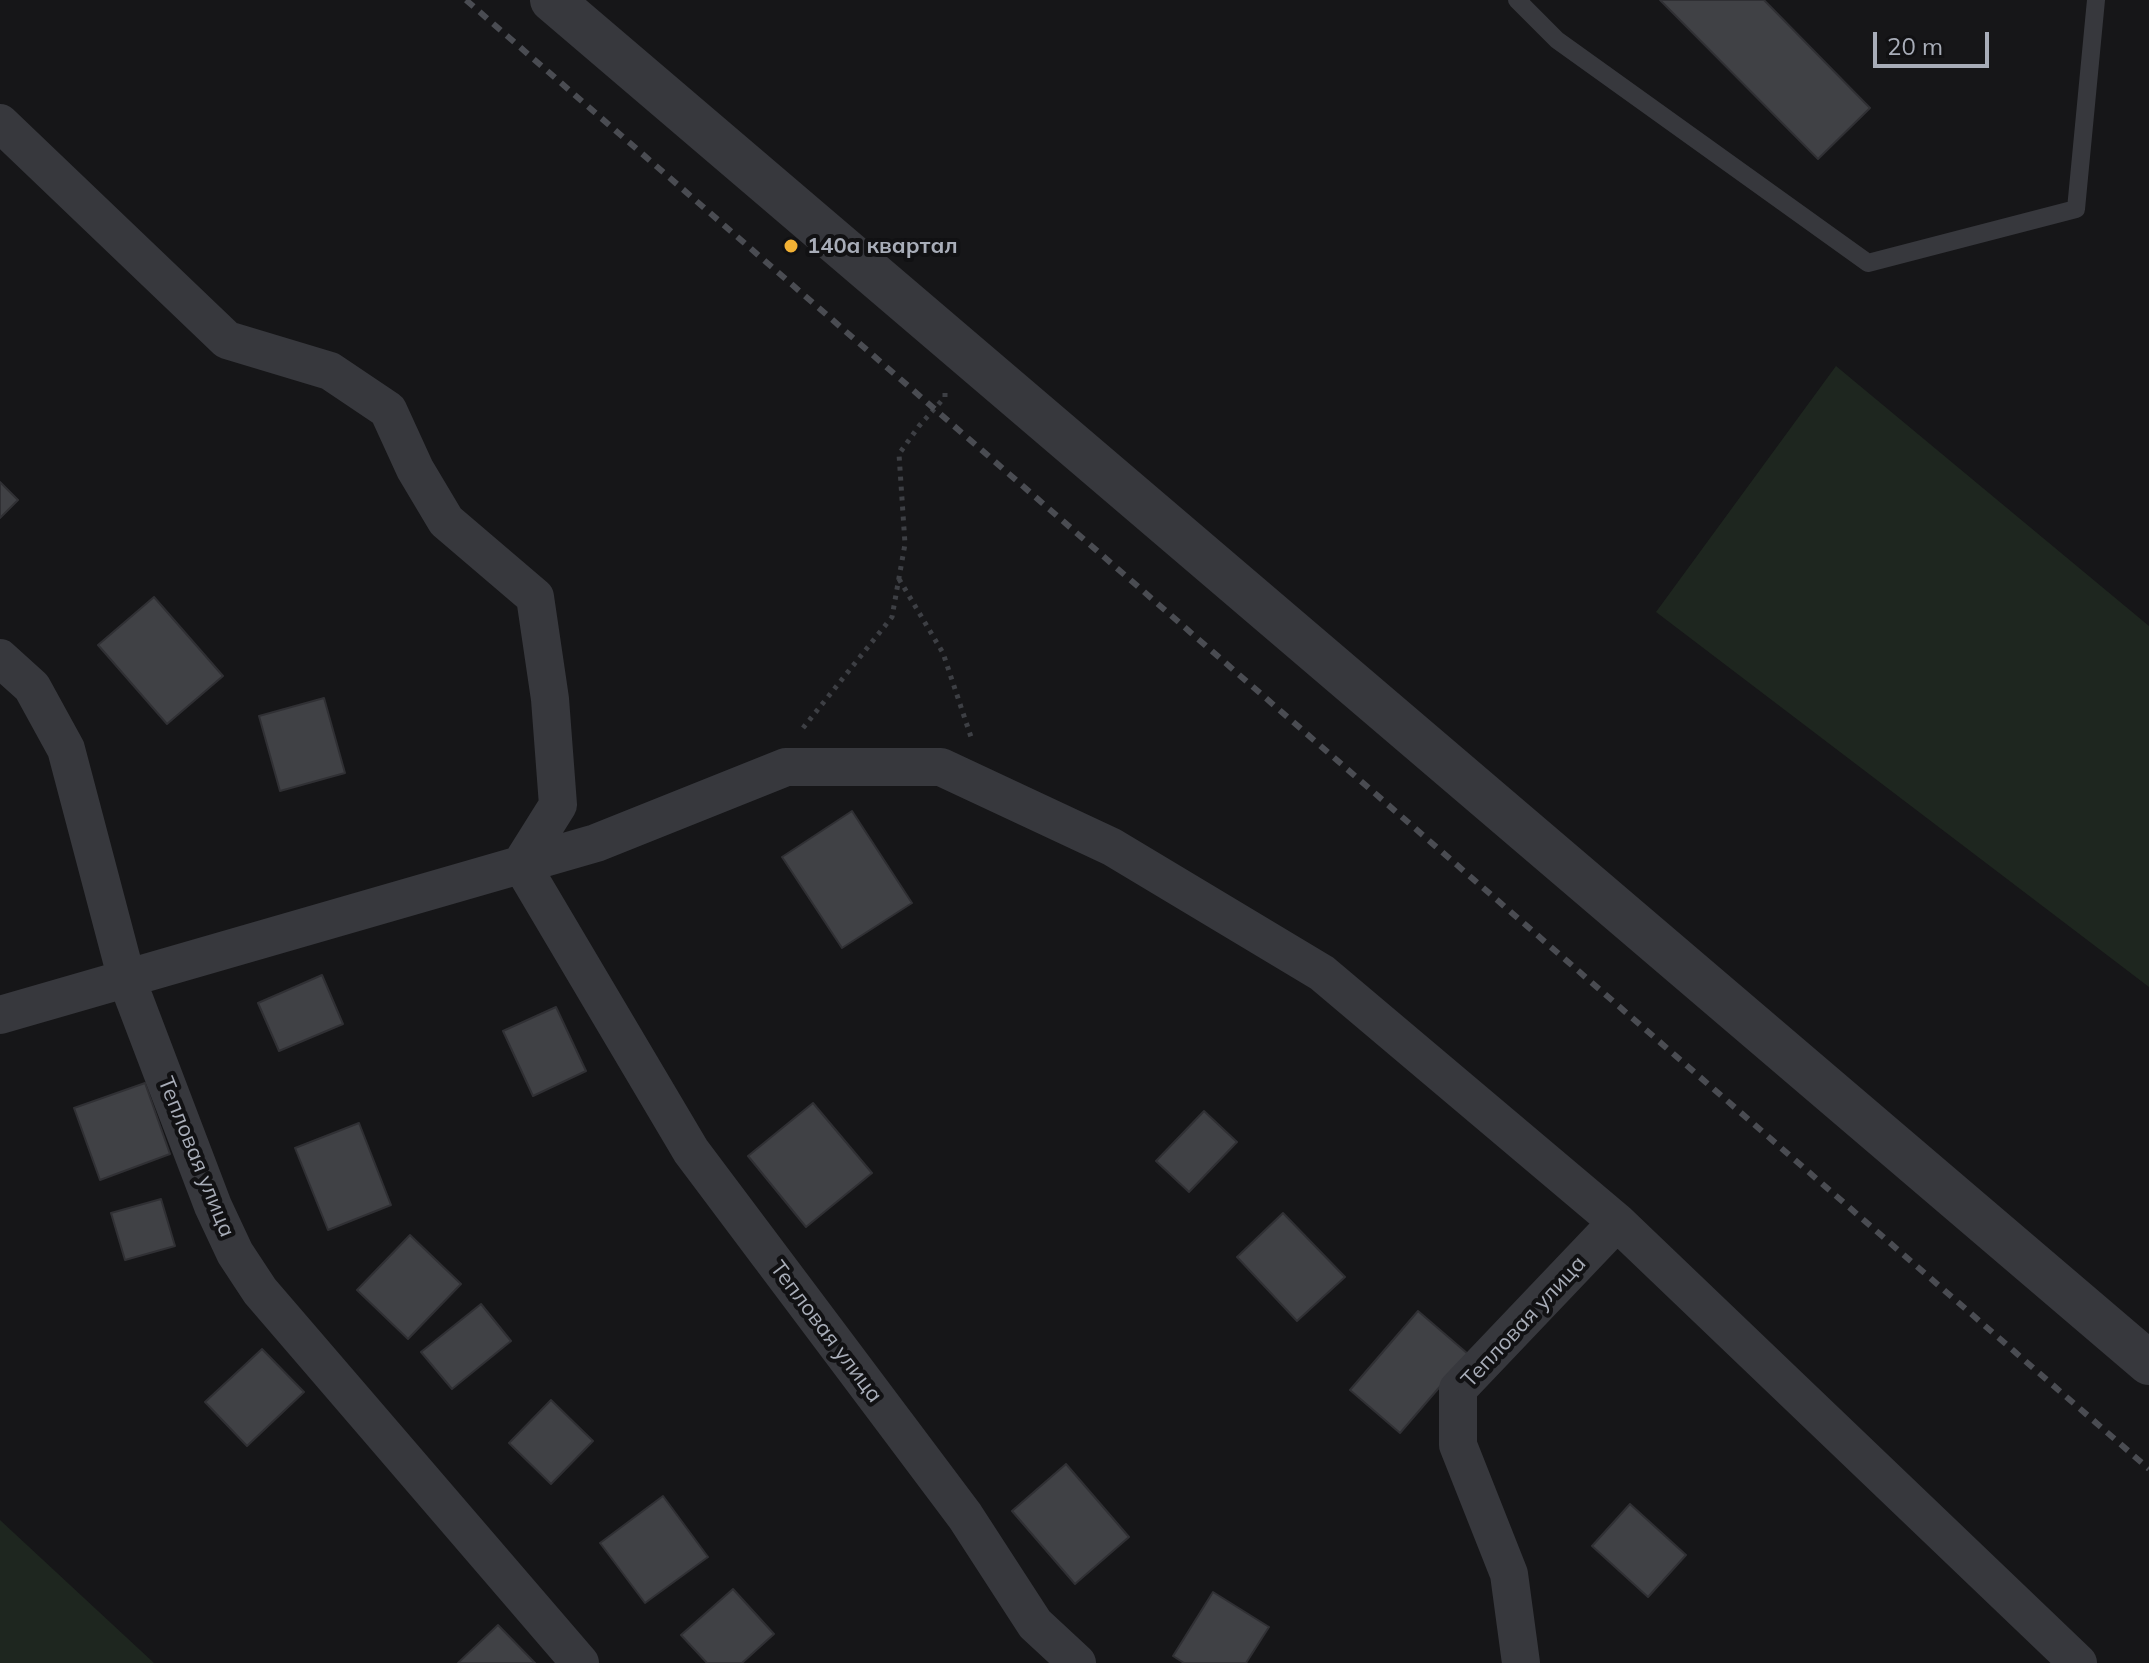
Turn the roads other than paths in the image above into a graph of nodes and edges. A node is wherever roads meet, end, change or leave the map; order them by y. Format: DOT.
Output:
graph roads {
  1 [pos="1517,0"];
  2 [pos="2096,0"];
  3 [pos="566,5"];
  4 [pos="0,123"];
  5 [pos="0,658"];
  6 [pos="521,864"];
  7 [pos="127,980"];
  8 [pos="0,1015"];
  9 [pos="1617,1222"];
  10 [pos="2149,1363"];
  11 [pos="580,1663"];
  12 [pos="1077,1663"];
  13 [pos="1521,1663"];
  14 [pos="2078,1663"];
  1 -- 2 [label="lane"];
  3 -- 10 [label="street"];
  4 -- 6 [label="street"];
  5 -- 7 [label="street, Тепловая улица"];
  6 -- 7 [label="street"];
  6 -- 9 [label="street"];
  6 -- 12 [label="street, Тепловая улица"];
  7 -- 8 [label="street"];
  7 -- 11 [label="street, Тепловая улица"];
  9 -- 13 [label="street, Тепловая улица"];
  9 -- 14 [label="street"];
}
